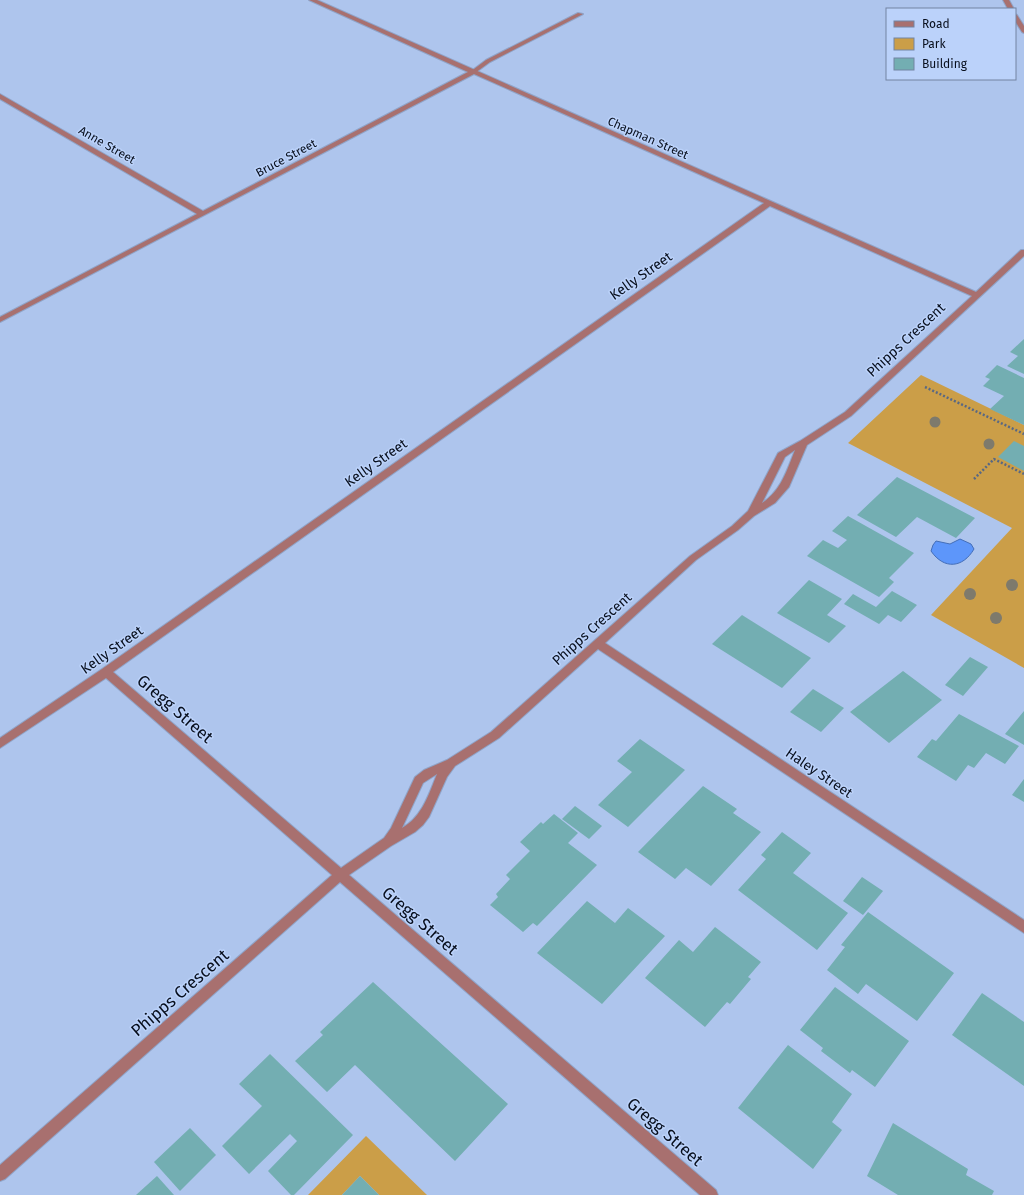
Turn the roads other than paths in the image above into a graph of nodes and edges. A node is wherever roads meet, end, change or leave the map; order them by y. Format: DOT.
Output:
graph roads {
  1 [pos="312,0"];
  2 [pos="580,14"];
  3 [pos="1016,18"];
  4 [pos="1024,31"];
  5 [pos="473,72"];
  6 [pos="0,96"];
  7 [pos="768,204"];
  8 [pos="203,214"];
  9 [pos="1024,252"];
  10 [pos="976,295"];
  11 [pos="0,320"];
  12 [pos="803,443"];
  13 [pos="751,514"];
  14 [pos="598,643"];
  15 [pos="106,672"];
  16 [pos="0,744"];
  17 [pos="450,763"];
  18 [pos="387,842"];
  19 [pos="340,875"];
  20 [pos="1024,927"];
  21 [pos="0,1174"];
  22 [pos="711,1195"];
  1 -- 5 [label="street, Chapman Street"];
  2 -- 5 [label="street, Bruce Street"];
  3 -- 4 [label="street"];
  5 -- 7 [label="street, Chapman Street"];
  5 -- 8 [label="street, Bruce Street"];
  6 -- 8 [label="street, Anne Street"];
  7 -- 10 [label="street, Chapman Street"];
  7 -- 15 [label="street, Kelly Street"];
  8 -- 11 [label="street, Bruce Street"];
  9 -- 10 [label="street, Phipps Crescent"];
  10 -- 12 [label="street, Phipps Crescent"];
  12 -- 13 [label="street, Phipps Crescent"];
  12 -- 13 [label="street, Phipps Crescent"];
  13 -- 14 [label="street, Phipps Crescent"];
  14 -- 17 [label="street, Phipps Crescent"];
  14 -- 20 [label="street, Haley Street"];
  15 -- 16 [label="street, Kelly Street"];
  15 -- 19 [label="street, Gregg Street"];
  17 -- 18 [label="street, Phipps Crescent"];
  17 -- 18 [label="street, Phipps Crescent"];
  18 -- 19 [label="street, Phipps Crescent"];
  19 -- 21 [label="street, Phipps Crescent"];
  19 -- 22 [label="street, Gregg Street"];
}
